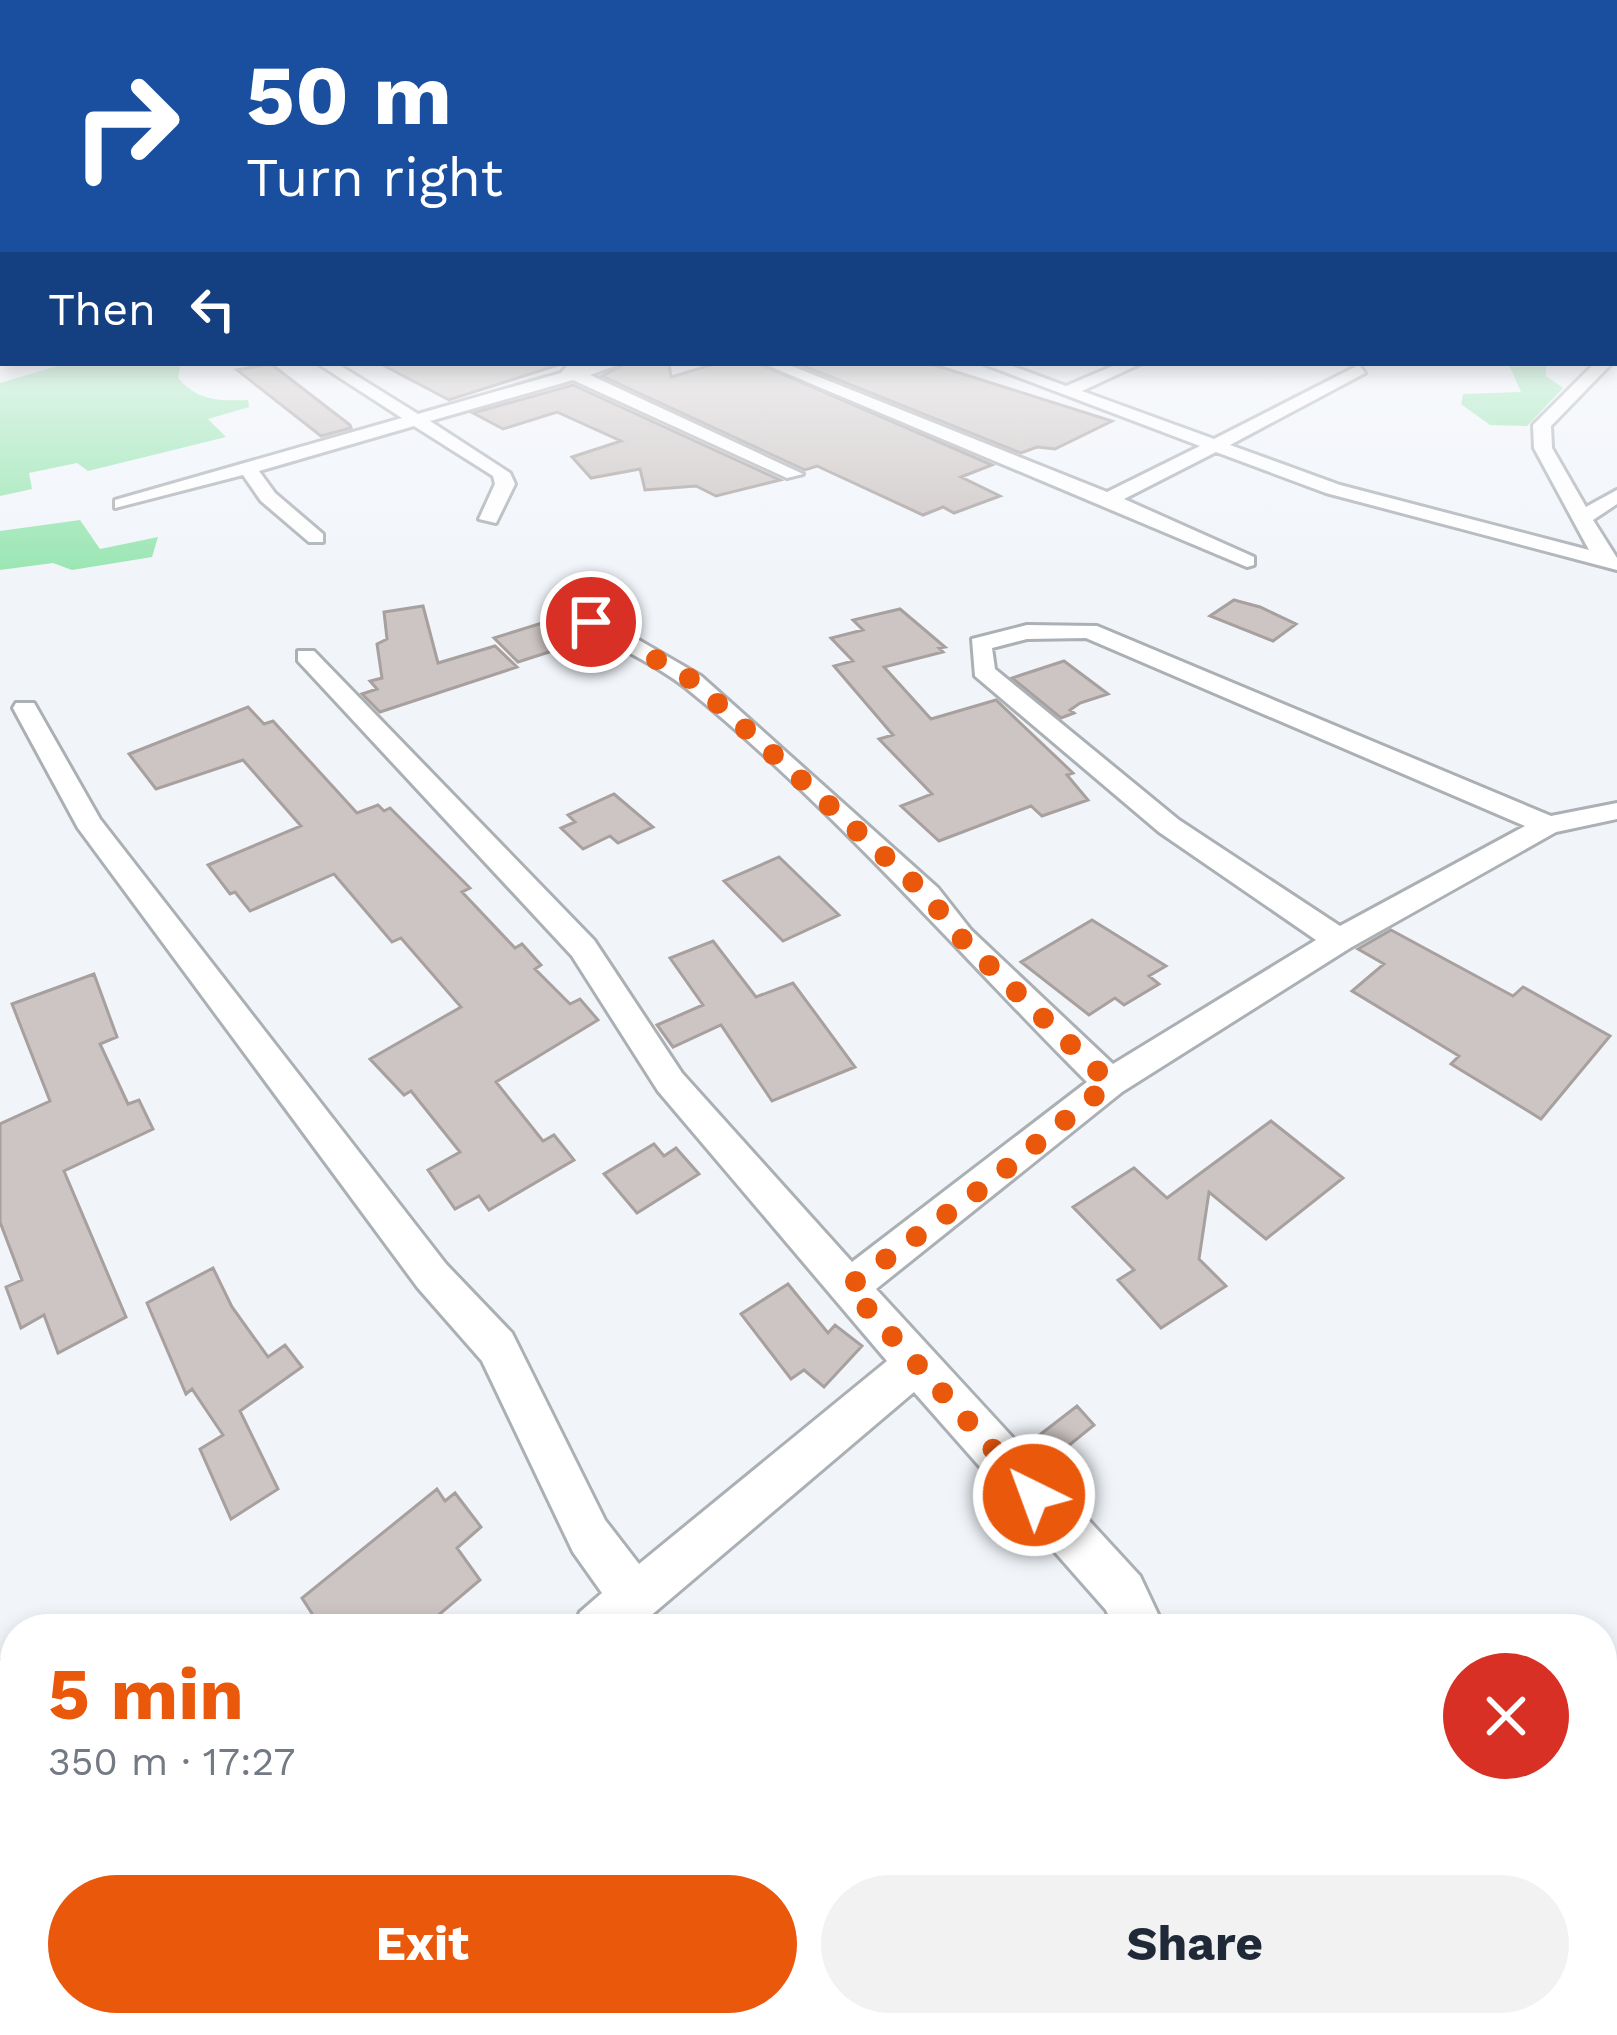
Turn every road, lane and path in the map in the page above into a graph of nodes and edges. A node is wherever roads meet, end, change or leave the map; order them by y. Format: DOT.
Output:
graph roads {
  1 [pos="372,392"];
  2 [pos="516,392"];
  3 [pos="614,392"];
  4 [pos="842,392"];
  5 [pos="1075,392"];
  6 [pos="1322,392"];
  7 [pos="1575,392"];
  8 [pos="419,422"];
  9 [pos="1215,444"];
  10 [pos="248,469"];
  11 [pos="794,474"];
  12 [pos="1617,496"];
  13 [pos="1108,499"];
  14 [pos="122,504"];
  15 [pos="1585,516"];
  16 [pos="489,519"];
  17 [pos="316,538"];
  18 [pos="1247,561"];
  19 [pos="1611,562"];
  20 [pos="591,622"];
  21 [pos="306,656"];
  22 [pos="25,708"];
  23 [pos="1617,811"];
  24 [pos="1548,825"];
  25 [pos="1339,940"];
  26 [pos="1110,1083"];
  27 [pos="848,1287"];
  28 [pos="916,1364"];
  29 [pos="633,1595"];
  30 [pos="613,1614"];
  31 [pos="1134,1614"];
  1 -- 8 [label="street"];
  2 -- 8 [label="street"];
  3 -- 11 [label="street"];
  4 -- 13 [label="street"];
  5 -- 9 [label="street"];
  6 -- 9 [label="street"];
  7 -- 15 [label="street"];
  8 -- 10 [label="street"];
  8 -- 16 [label="street"];
  9 -- 13 [label="street"];
  9 -- 19 [label="street"];
  10 -- 14 [label="street"];
  10 -- 17 [label="street"];
  12 -- 15 [label="street"];
  13 -- 18 [label="street"];
  15 -- 19 [label="street"];
  20 -- 26 [label="street"];
  21 -- 27 [label="street"];
  22 -- 29 [label="street"];
  23 -- 24 [label="street"];
  24 -- 25 [label="street"];
  24 -- 25 [label="street"];
  25 -- 26 [label="street"];
  26 -- 27 [label="street"];
  27 -- 28 [label="street"];
  28 -- 29 [label="street"];
  28 -- 31 [label="street"];
  29 -- 30 [label="street"];
}
